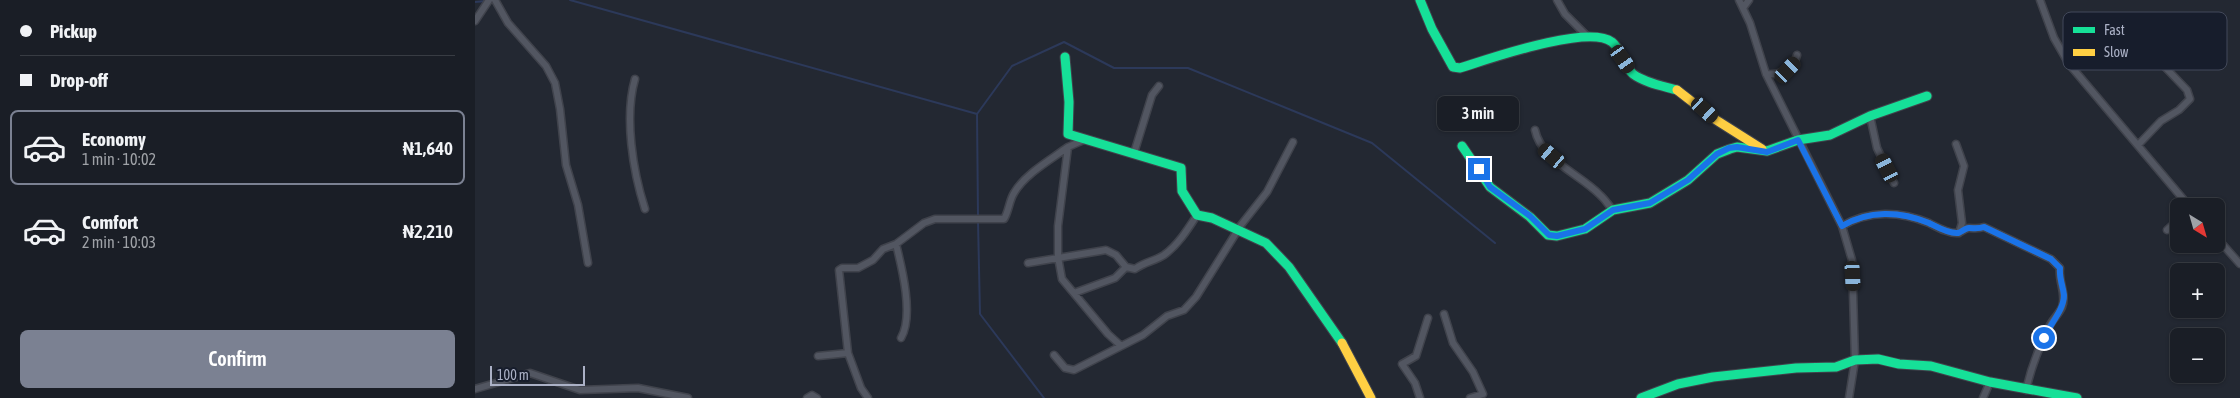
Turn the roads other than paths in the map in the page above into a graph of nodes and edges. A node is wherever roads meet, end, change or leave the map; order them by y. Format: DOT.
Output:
graph roads {
  1 [pos="489,0"];
  2 [pos="495,0"];
  3 [pos="1420,0"];
  4 [pos="1557,0"];
  5 [pos="1739,0"];
  6 [pos="1749,0"];
  7 [pos="2040,0"];
  8 [pos="1743,8"];
  9 [pos="475,21"];
  10 [pos="1587,36"];
  11 [pos="2063,54"];
  12 [pos="1797,55"];
  13 [pos="1065,57"];
  14 [pos="2074,70"];
  15 [pos="2168,70"];
  16 [pos="1766,74"];
  17 [pos="635,79"];
  18 [pos="1159,86"];
  19 [pos="1927,96"];
  20 [pos="1870,116"];
  21 [pos="1535,130"];
  22 [pos="1085,139"];
  23 [pos="1798,140"];
  24 [pos="1293,142"];
  25 [pos="1956,144"];
  26 [pos="2137,145"];
  27 [pos="1462,146"];
  28 [pos="1068,148"];
  29 [pos="1134,152"];
  30 [pos="1767,152"];
  31 [pos="1894,183"];
  32 [pos="2182,198"];
  33 [pos="645,209"];
  34 [pos="1613,210"];
  35 [pos="1197,215"];
  36 [pos="1842,226"];
  37 [pos="2170,227"];
  38 [pos="1238,230"];
  39 [pos="2167,230"];
  40 [pos="1959,233"];
  41 [pos="896,244"];
  42 [pos="2225,247"];
  43 [pos="1058,257"];
  44 [pos="588,263"];
  45 [pos="1028,263"];
  46 [pos="2240,264"];
  47 [pos="1126,268"];
  48 [pos="1074,293"];
  49 [pos="1444,314"];
  50 [pos="1428,318"];
  51 [pos="901,338"];
  52 [pos="1120,344"];
  53 [pos="848,353"];
  54 [pos="1054,355"];
  55 [pos="818,356"];
  56 [pos="1855,360"];
  57 [pos="1990,382"];
  58 [pos="475,389"];
  59 [pos="2026,390"];
  60 [pos="688,398"];
  61 [pos="807,398"];
  62 [pos="817,398"];
  63 [pos="868,398"];
  64 [pos="1371,398"];
  65 [pos="1420,398"];
  66 [pos="1470,398"];
  67 [pos="1641,398"];
  68 [pos="1849,398"];
  69 [pos="1983,398"];
  70 [pos="2077,398"];
  1 -- 9 [label="street"];
  2 -- 44 [label="street"];
  3 -- 10 [label="street"];
  4 -- 10 [label="street"];
  5 -- 8 [label="street"];
  6 -- 8 [label="street"];
  7 -- 11 [label="street"];
  8 -- 16 [label="street"];
  10 -- 30 [label="street"];
  12 -- 16 [label="street"];
  13 -- 22 [label="street"];
  14 -- 26 [label="street"];
  15 -- 26 [label="street"];
  16 -- 23 [label="street"];
  17 -- 33 [label="street"];
  18 -- 29 [label="street"];
  19 -- 20 [label="street"];
  20 -- 23 [label="street"];
  20 -- 31 [label="street"];
  21 -- 34 [label="street"];
  22 -- 28 [label="street"];
  22 -- 29 [label="street"];
  23 -- 30 [label="street"];
  23 -- 36 [label="street"];
  24 -- 38 [label="street"];
  25 -- 40 [label="street"];
  26 -- 32 [label="street"];
  27 -- 34 [label="street"];
  28 -- 41 [label="street"];
  28 -- 43 [label="street"];
  29 -- 35 [label="street"];
  30 -- 34 [label="street"];
  35 -- 38 [label="street"];
  35 -- 47 [label="street"];
  36 -- 40 [label="street"];
  36 -- 56 [label="street"];
  37 -- 39 [label="street"];
  38 -- 52 [label="street"];
  38 -- 64 [label="street"];
  40 -- 59 [label="street"];
  41 -- 51 [label="street"];
  41 -- 53 [label="street"];
  42 -- 46 [label="street"];
  43 -- 45 [label="street"];
  43 -- 47 [label="street"];
  43 -- 48 [label="street"];
  47 -- 48 [label="street"];
  48 -- 52 [label="street"];
  49 -- 66 [label="street"];
  50 -- 65 [label="street"];
  52 -- 54 [label="street"];
  53 -- 55 [label="street"];
  53 -- 63 [label="street"];
  56 -- 57 [label="street"];
  56 -- 67 [label="street"];
  56 -- 68 [label="street"];
  57 -- 59 [label="street"];
  57 -- 69 [label="street"];
  58 -- 60 [label="street"];
  59 -- 70 [label="street"];
  61 -- 62 [label="street"];
}
